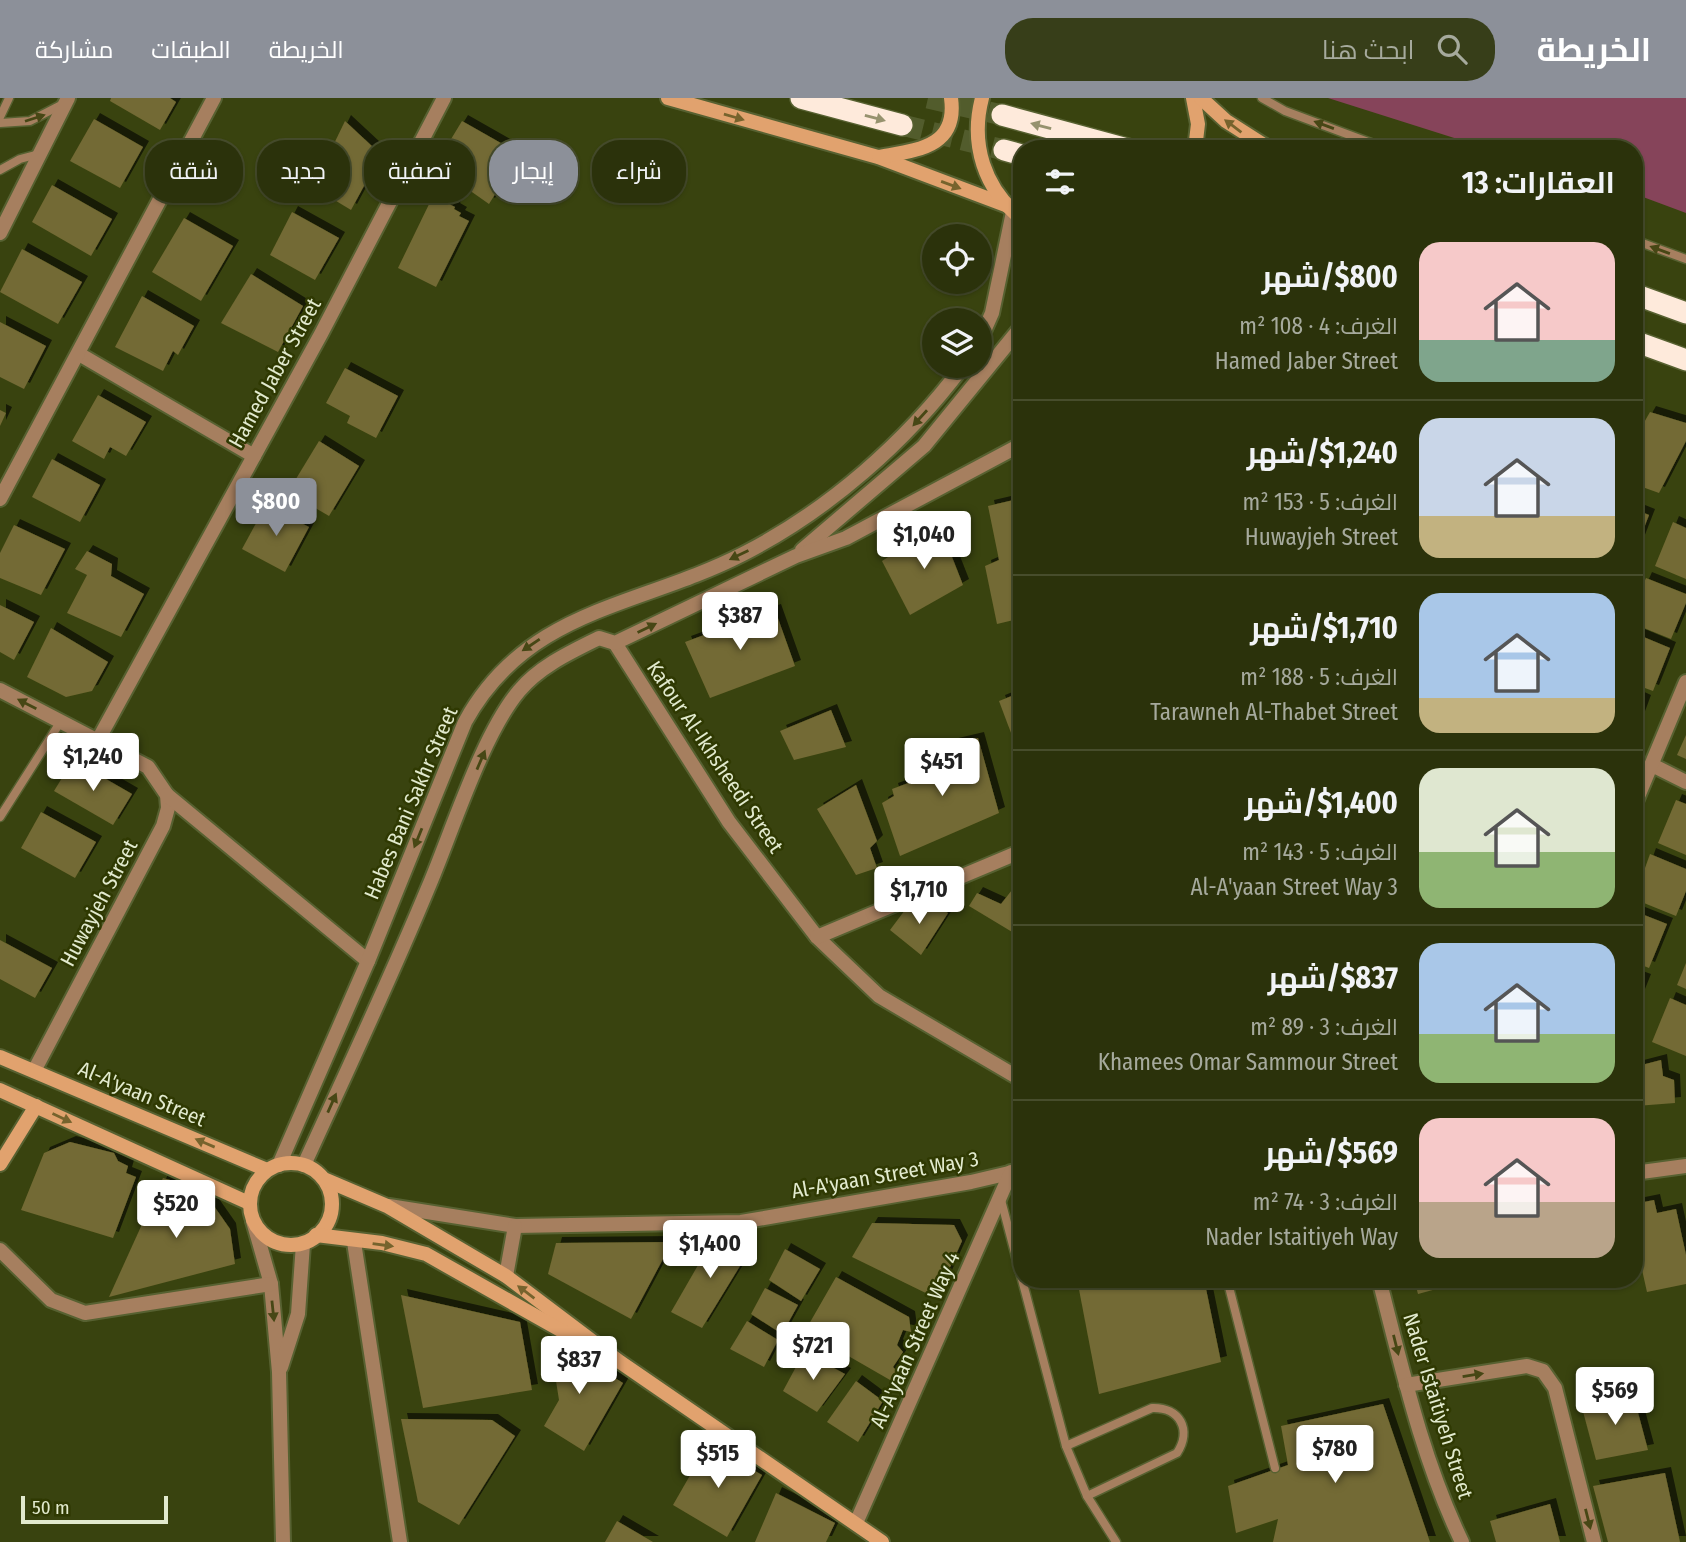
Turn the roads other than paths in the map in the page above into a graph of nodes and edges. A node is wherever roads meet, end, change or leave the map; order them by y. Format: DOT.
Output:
graph roads {
  1 [pos="9,98"];
  2 [pos="214,98"];
  3 [pos="444,98"];
  4 [pos="668,98"];
  5 [pos="801,98"];
  6 [pos="951,98"];
  7 [pos="982,98"];
  8 [pos="1193,98"];
  9 [pos="1201,98"];
  10 [pos="1262,98"];
  11 [pos="67,100"];
  12 [pos="1002,115"];
  13 [pos="0,117"];
  14 [pos="0,123"];
  15 [pos="902,125"];
  16 [pos="1094,140"];
  17 [pos="1196,140"];
  18 [pos="1256,140"];
  19 [pos="1363,140"];
  20 [pos="40,154"];
  21 [pos="878,158"];
  22 [pos="0,170"];
  23 [pos="1013,211"];
  24 [pos="1013,212"];
  25 [pos="1013,217"];
  26 [pos="0,233"];
  27 [pos="1643,243"];
  28 [pos="1686,259"];
  29 [pos="1643,296"];
  30 [pos="992,313"];
  31 [pos="1686,313"];
  32 [pos="1013,337"];
  33 [pos="1643,346"];
  34 [pos="79,354"];
  35 [pos="1686,360"];
  36 [pos="953,378"];
  37 [pos="1013,449"];
  38 [pos="254,456"];
  39 [pos="0,499"];
  40 [pos="796,556"];
  41 [pos="615,643"];
  42 [pos="1686,682"];
  43 [pos="0,690"];
  44 [pos="61,721"];
  45 [pos="97,740"];
  46 [pos="1652,765"];
  47 [pos="1686,782"];
  48 [pos="1643,786"];
  49 [pos="166,794"];
  50 [pos="0,817"];
  51 [pos="1013,855"];
  52 [pos="817,937"];
  53 [pos="368,961"];
  54 [pos="0,1057"];
  55 [pos="34,1071"];
  56 [pos="1013,1075"];
  57 [pos="0,1090"];
  58 [pos="36,1106"];
  59 [pos="0,1164"];
  60 [pos="304,1165"];
  61 [pos="1686,1166"];
  62 [pos="273,1167"];
  63 [pos="1013,1171"];
  64 [pos="1643,1173"];
  65 [pos="1013,1179"];
  66 [pos="326,1180"];
  67 [pos="1001,1200"];
  68 [pos="250,1203"];
  69 [pos="387,1206"];
  70 [pos="253,1221"];
  71 [pos="515,1226"];
  72 [pos="309,1239"];
  73 [pos="354,1242"];
  74 [pos="1013,1245"];
  75 [pos="0,1250"];
  76 [pos="506,1276"];
  77 [pos="271,1284"];
  78 [pos="1024,1288"];
  79 [pos="1229,1288"];
  80 [pos="1382,1288"];
  81 [pos="620,1362"];
  82 [pos="279,1372"];
  83 [pos="1406,1385"];
  84 [pos="1066,1446"];
  85 [pos="1276,1468"];
  86 [pos="1087,1496"];
  87 [pos="856,1523"];
  88 [pos="283,1542"];
  89 [pos="400,1542"];
  90 [pos="882,1542"];
  91 [pos="1116,1542"];
  92 [pos="1462,1542"];
  93 [pos="1594,1542"];
  1 -- 13 [label="lane"];
  2 -- 34 [label="street"];
  3 -- 38 [label="street, Hamed Jaber Street"];
  4 -- 21 [label="street, one-way"];
  5 -- 15 [label="highway, one-way"];
  6 -- 21 [label="street"];
  7 -- 23 [label="street"];
  8 -- 17 [label="street"];
  18 -- 9 [label="street, one-way"];
  19 -- 10 [label="lane, one-way"];
  14 -- 11 [label="lane, one-way"];
  11 -- 20 [label="street"];
  16 -- 12 [label="highway, one-way"];
  20 -- 22 [label="lane"];
  20 -- 26 [label="street"];
  21 -- 24 [label="street, one-way"];
  25 -- 30 [label="street"];
  28 -- 27 [label="lane, one-way"];
  29 -- 31 [label="highway"];
  32 -- 40 [label="street"];
  33 -- 35 [label="highway"];
  34 -- 38 [label="street"];
  34 -- 39 [label="street"];
  36 -- 53 [label="street, Habes Bani Sakhr Street, one-way"];
  37 -- 40 [label="street"];
  38 -- 45 [label="street, Hamed Jaber Street"];
  41 -- 40 [label="street, one-way"];
  41 -- 52 [label="street, Kafour Al-Ikhsheedi Street"];
  60 -- 41 [label="street, one-way"];
  42 -- 46 [label="street"];
  44 -- 43 [label="street, one-way"];
  44 -- 45 [label="street"];
  44 -- 50 [label="lane"];
  45 -- 49 [label="street"];
  46 -- 47 [label="street"];
  46 -- 48 [label="street"];
  49 -- 53 [label="street"];
  49 -- 55 [label="street, Huwayjeh Street"];
  51 -- 52 [label="street"];
  52 -- 56 [label="street, Kafour Al-Ikhsheedi Street"];
  53 -- 62 [label="street, Habes Bani Sakhr Street"];
  54 -- 55 [label="street, Al-A'yaan Street"];
  62 -- 55 [label="street, Al-A'yaan Street, one-way"];
  57 -- 58 [label="street"];
  58 -- 59 [label="street"];
  58 -- 68 [label="street, one-way"];
  60 -- 62 [label="street"];
  60 -- 66 [label="street"];
  61 -- 64 [label="street"];
  62 -- 68 [label="street"];
  63 -- 71 [label="street, Al-A'yaan Street Way 3"];
  65 -- 67 [label="street, Al-A'yaan Street Way 4"];
  66 -- 69 [label="street"];
  66 -- 72 [label="street"];
  67 -- 74 [label="lane"];
  67 -- 87 [label="street, Al-A'yaan Street Way 4"];
  68 -- 70 [label="street"];
  69 -- 71 [label="street, Al-A'yaan Street Way 3"];
  69 -- 76 [label="street"];
  70 -- 72 [label="street"];
  70 -- 77 [label="street"];
  71 -- 76 [label="street"];
  72 -- 73 [label="street"];
  72 -- 82 [label="street"];
  73 -- 81 [label="street, one-way"];
  73 -- 89 [label="street"];
  75 -- 77 [label="street"];
  81 -- 76 [label="street, one-way"];
  77 -- 82 [label="street, one-way"];
  78 -- 84 [label="lane"];
  79 -- 85 [label="lane"];
  80 -- 83 [label="street, Nader Istaitiyeh Street, one-way"];
  81 -- 87 [label="street"];
  82 -- 88 [label="street"];
  83 -- 92 [label="street, Nader Istaitiyeh Street"];
  83 -- 93 [label="street, one-way"];
  84 -- 86 [label="lane"];
  84 -- 86 [label="lane"];
  86 -- 91 [label="lane"];
  87 -- 90 [label="street"];
}
